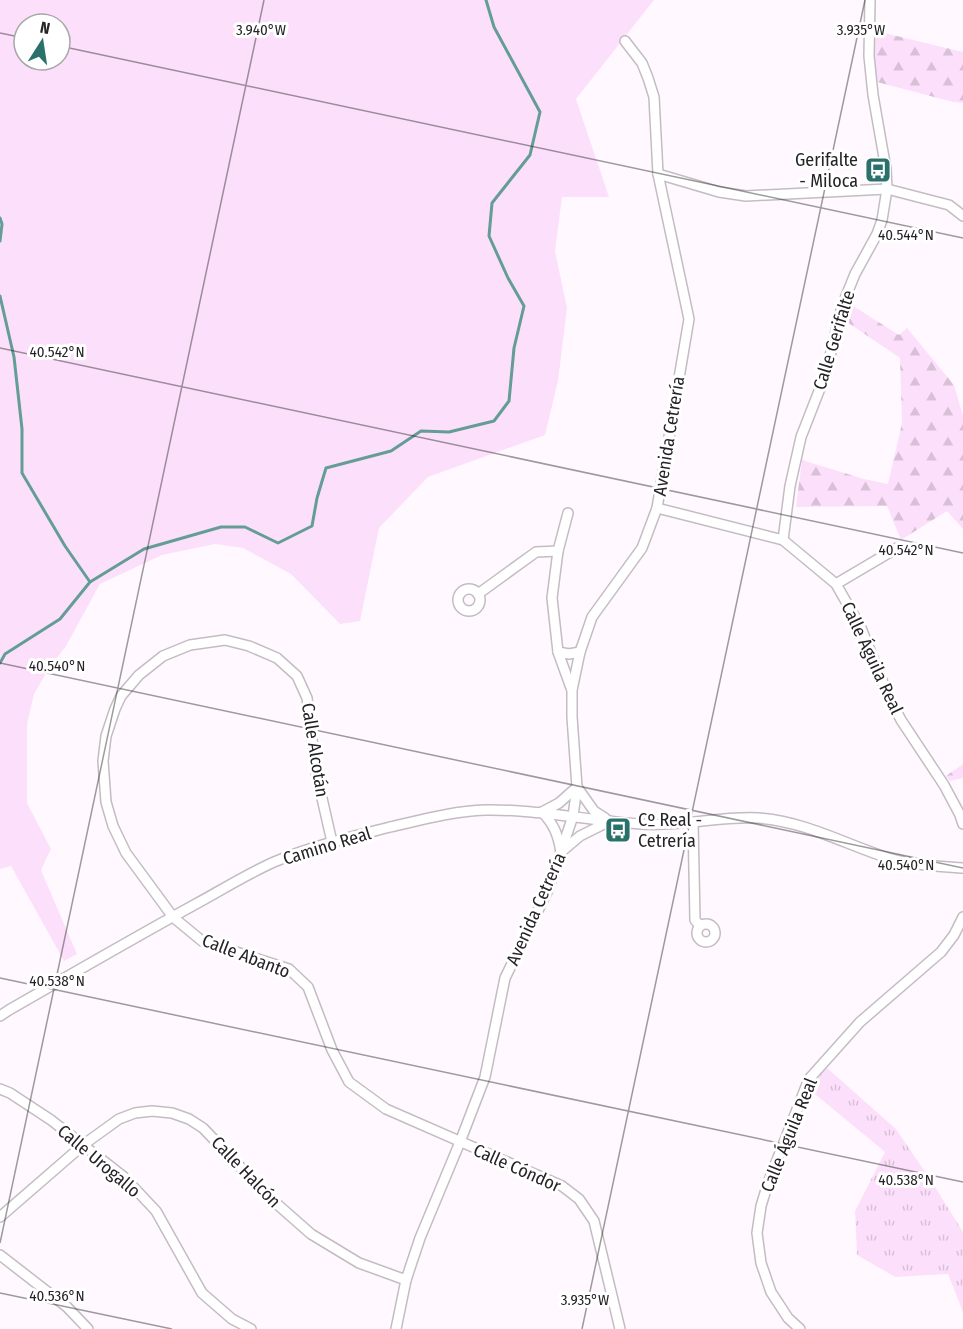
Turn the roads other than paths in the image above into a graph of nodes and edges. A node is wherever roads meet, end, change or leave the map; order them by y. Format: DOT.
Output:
graph roads {
  1 [pos="870,0"];
  2 [pos="625,41"];
  3 [pos="658,174"];
  4 [pos="887,189"];
  5 [pos="963,216"];
  6 [pos="657,508"];
  7 [pos="567,513"];
  8 [pos="783,540"];
  9 [pos="897,548"];
  10 [pos="558,551"];
  11 [pos="836,584"];
  12 [pos="478,594"];
  13 [pos="558,652"];
  14 [pos="580,652"];
  15 [pos="572,690"];
  16 [pos="577,787"];
  17 [pos="541,812"];
  18 [pos="573,816"];
  19 [pos="610,821"];
  20 [pos="693,822"];
  21 [pos="963,824"];
  22 [pos="332,842"];
  23 [pos="561,852"];
  24 [pos="963,868"];
  25 [pos="172,917"];
  26 [pos="963,917"];
  27 [pos="700,926"];
  28 [pos="0,1016"];
  29 [pos="0,1089"];
  30 [pos="460,1142"];
  31 [pos="83,1145"];
  32 [pos="0,1217"];
  33 [pos="0,1255"];
  34 [pos="406,1280"];
  35 [pos="88,1329"];
  36 [pos="251,1329"];
  37 [pos="396,1329"];
  38 [pos="620,1329"];
  39 [pos="800,1329"];
  1 -- 4 [label="street, Calle Gerifalte"];
  2 -- 3 [label="street, Avenida Cetrería"];
  3 -- 4 [label="street"];
  3 -- 6 [label="street, Avenida Cetrería"];
  4 -- 5 [label="street"];
  4 -- 8 [label="street, Calle Gerifalte"];
  6 -- 8 [label="street, Calle Águila Real"];
  6 -- 14 [label="street, Avenida Cetrería"];
  7 -- 10 [label="street"];
  8 -- 11 [label="street, Calle Águila Real"];
  9 -- 11 [label="street, Calle Águila Real"];
  10 -- 12 [label="street"];
  10 -- 13 [label="street"];
  11 -- 21 [label="street, Calle Águila Real"];
  13 -- 14 [label="street"];
  13 -- 15 [label="street"];
  14 -- 15 [label="street, Avenida Cetrería"];
  15 -- 16 [label="street, Avenida Cetrería"];
  16 -- 17 [label="street"];
  16 -- 18 [label="street, Avenida Cetrería"];
  16 -- 19 [label="street"];
  17 -- 18 [label="street, Camino Real"];
  17 -- 22 [label="street, Camino Real"];
  17 -- 23 [label="street"];
  18 -- 19 [label="street, Camino Real"];
  18 -- 23 [label="street, Avenida Cetrería"];
  19 -- 20 [label="street, Camino Real"];
  19 -- 23 [label="street"];
  20 -- 24 [label="street, Camino Real"];
  20 -- 27 [label="street"];
  22 -- 25 [label="street, Camino Real"];
  22 -- 25 [label="street, Calle Alcotán"];
  23 -- 30 [label="street, Avenida Cetrería"];
  25 -- 28 [label="street, Camino Real"];
  25 -- 30 [label="street, Calle Abanto"];
  26 -- 39 [label="street, Calle Águila Real"];
  29 -- 31 [label="street, Calle Urogallo"];
  30 -- 34 [label="street, Avenida Cetrería"];
  30 -- 38 [label="street, Calle Cóndor"];
  31 -- 32 [label="street, Calle Halcón"];
  31 -- 34 [label="street, Calle Halcón"];
  31 -- 36 [label="street, Calle Urogallo"];
  33 -- 35 [label="street"];
  34 -- 37 [label="street, Avenida Cetrería"];
}
